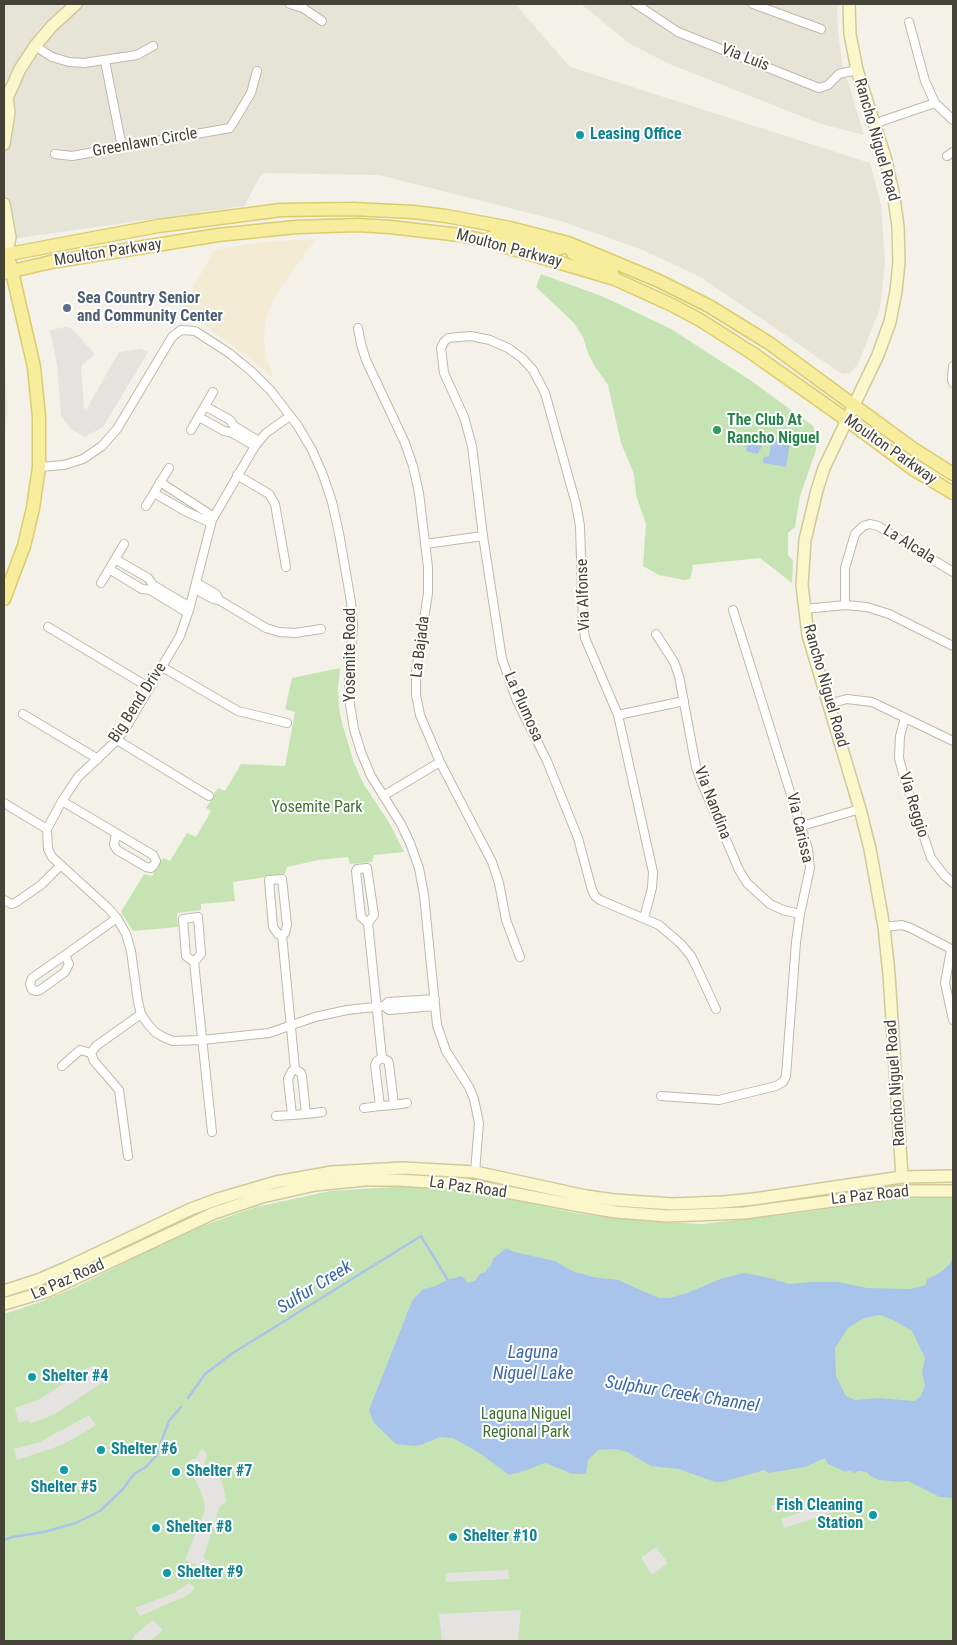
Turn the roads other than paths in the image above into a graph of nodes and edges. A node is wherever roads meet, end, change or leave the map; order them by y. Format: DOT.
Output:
graph roads {
  1 [pos="290,4"];
  2 [pos="636,4"];
  3 [pos="753,4"];
  4 [pos="849,4"];
  5 [pos="69,6"];
  6 [pos="770,7"];
  7 [pos="322,21"];
  8 [pos="909,22"];
  9 [pos="821,30"];
  10 [pos="35,46"];
  11 [pos="153,46"];
  12 [pos="105,60"];
  13 [pos="857,70"];
  14 [pos="257,71"];
  15 [pos="5,98"];
  16 [pos="935,103"];
  17 [pos="953,120"];
  18 [pos="874,124"];
  19 [pos="4,144"];
  20 [pos="122,147"];
  21 [pos="55,154"];
  22 [pos="4,204"];
  23 [pos="281,210"];
  24 [pos="218,235"];
  25 [pos="486,241"];
  26 [pos="568,243"];
  27 [pos="5,252"];
  28 [pos="8,272"];
  29 [pos="615,279"];
  30 [pos="358,328"];
  31 [pos="444,342"];
  32 [pos="953,366"];
  33 [pos="953,381"];
  34 [pos="213,392"];
  35 [pos="205,406"];
  36 [pos="854,406"];
  37 [pos="199,416"];
  38 [pos="290,416"];
  39 [pos="847,420"];
  40 [pos="232,429"];
  41 [pos="191,430"];
  42 [pos="257,443"];
  43 [pos="38,467"];
  44 [pos="168,468"];
  45 [pos="953,474"];
  46 [pos="237,476"];
  47 [pos="160,482"];
  48 [pos="154,493"];
  49 [pos="953,493"];
  50 [pos="146,506"];
  51 [pos="192,508"];
  52 [pos="212,520"];
  53 [pos="483,536"];
  54 [pos="124,544"];
  55 [pos="425,544"];
  56 [pos="115,559"];
  57 [pos="286,567"];
  58 [pos="109,570"];
  59 [pos="953,572"];
  60 [pos="101,583"];
  61 [pos="196,586"];
  62 [pos="152,588"];
  63 [pos="4,599"];
  64 [pos="845,605"];
  65 [pos="804,609"];
  66 [pos="189,610"];
  67 [pos="733,610"];
  68 [pos="48,627"];
  69 [pos="321,629"];
  70 [pos="656,634"];
  71 [pos="953,646"];
  72 [pos="162,666"];
  73 [pos="150,688"];
  74 [pos="684,701"];
  75 [pos="828,704"];
  76 [pos="24,714"];
  77 [pos="618,715"];
  78 [pos="905,718"];
  79 [pos="287,723"];
  80 [pos="117,740"];
  81 [pos="953,741"];
  82 [pos="98,759"];
  83 [pos="440,762"];
  84 [pos="208,796"];
  85 [pos="383,796"];
  86 [pos="62,801"];
  87 [pos="4,803"];
  88 [pos="860,809"];
  89 [pos="802,826"];
  90 [pos="47,829"];
  91 [pos="116,834"];
  92 [pos="61,865"];
  93 [pos="953,883"];
  94 [pos="4,900"];
  95 [pos="800,914"];
  96 [pos="117,918"];
  97 [pos="644,918"];
  98 [pos="368,923"];
  99 [pos="884,927"];
  100 [pos="282,935"];
  101 [pos="952,950"];
  102 [pos="65,955"];
  103 [pos="520,957"];
  104 [pos="194,962"];
  105 [pos="435,1002"];
  106 [pos="380,1007"];
  107 [pos="716,1009"];
  108 [pos="141,1014"];
  109 [pos="953,1020"];
  110 [pos="290,1025"];
  111 [pos="202,1040"];
  112 [pos="91,1053"];
  113 [pos="382,1058"];
  114 [pos="62,1066"];
  115 [pos="295,1069"];
  116 [pos="661,1096"];
  117 [pos="406,1103"];
  118 [pos="394,1105"];
  119 [pos="380,1106"];
  120 [pos="364,1108"];
  121 [pos="322,1112"];
  122 [pos="306,1114"];
  123 [pos="292,1115"];
  124 [pos="276,1116"];
  125 [pos="212,1132"];
  126 [pos="128,1156"];
  127 [pos="475,1172"];
  128 [pos="953,1176"];
  129 [pos="902,1177"];
  130 [pos="397,1180"];
  131 [pos="953,1185"];
  132 [pos="953,1191"];
  133 [pos="539,1198"];
  134 [pos="811,1203"];
  135 [pos="4,1291"];
  136 [pos="4,1304"];
  1 -- 7 [label="street"];
  2 -- 13 [label="street, Via Luis"];
  3 -- 6 [label="street"];
  4 -- 13 [label="main road, Rancho Niguel Road"];
  5 -- 10 [label="main road"];
  6 -- 9 [label="street"];
  8 -- 16 [label="street"];
  10 -- 12 [label="street"];
  10 -- 15 [label="main road"];
  11 -- 12 [label="street"];
  12 -- 20 [label="street"];
  13 -- 18 [label="main road, Rancho Niguel Road"];
  14 -- 20 [label="street, Greenlawn Circle"];
  15 -- 19 [label="main road"];
  16 -- 17 [label="street"];
  16 -- 18 [label="street"];
  18 -- 36 [label="main road, Rancho Niguel Road"];
  20 -- 21 [label="street, Greenlawn Circle"];
  22 -- 27 [label="main road"];
  23 -- 24 [label="main road"];
  23 -- 26 [label="main road, Moulton Parkway"];
  23 -- 27 [label="main road, Moulton Parkway"];
  24 -- 25 [label="main road, Moulton Parkway"];
  24 -- 28 [label="main road, Moulton Parkway"];
  25 -- 26 [label="main road"];
  25 -- 29 [label="main road, Moulton Parkway"];
  26 -- 29 [label="main road"];
  26 -- 36 [label="main road, Moulton Parkway"];
  27 -- 28 [label="main road"];
  28 -- 43 [label="main road"];
  29 -- 39 [label="main road, Moulton Parkway"];
  30 -- 55 [label="street, La Bajada"];
  31 -- 53 [label="street, La Plumosa"];
  31 -- 77 [label="street, Via Alfonse"];
  32 -- 33 [label="street"];
  34 -- 35 [label="street"];
  35 -- 37 [label="street"];
  35 -- 40 [label="street"];
  36 -- 39 [label="main road, Rancho Niguel Road"];
  36 -- 45 [label="main road, Moulton Parkway"];
  37 -- 40 [label="street"];
  37 -- 41 [label="street"];
  38 -- 42 [label="street, Big Bend Drive"];
  38 -- 43 [label="street, Yosemite Road"];
  38 -- 85 [label="street, Yosemite Road"];
  39 -- 49 [label="main road, Moulton Parkway"];
  39 -- 65 [label="main road, Rancho Niguel Road"];
  40 -- 42 [label="street"];
  42 -- 46 [label="street, Big Bend Drive"];
  43 -- 63 [label="main road"];
  44 -- 47 [label="street"];
  46 -- 52 [label="street, Big Bend Drive"];
  46 -- 57 [label="street"];
  47 -- 48 [label="street"];
  47 -- 51 [label="street"];
  48 -- 50 [label="street"];
  48 -- 51 [label="street"];
  51 -- 52 [label="street"];
  52 -- 61 [label="street, Big Bend Drive"];
  53 -- 55 [label="street"];
  53 -- 97 [label="street, La Plumosa"];
  54 -- 56 [label="street"];
  55 -- 83 [label="street, La Bajada"];
  56 -- 58 [label="street"];
  56 -- 62 [label="street"];
  58 -- 60 [label="street"];
  58 -- 62 [label="street"];
  59 -- 64 [label="street, La Alcala"];
  61 -- 66 [label="street, Big Bend Drive"];
  61 -- 69 [label="street"];
  62 -- 66 [label="street"];
  64 -- 65 [label="street"];
  64 -- 71 [label="street"];
  65 -- 75 [label="main road, Rancho Niguel Road"];
  66 -- 72 [label="street, Big Bend Drive"];
  67 -- 89 [label="street, Via Carissa"];
  68 -- 73 [label="street"];
  70 -- 74 [label="street, Via Nandina"];
  72 -- 73 [label="street, Big Bend Drive"];
  72 -- 79 [label="street"];
  73 -- 80 [label="street, Big Bend Drive"];
  74 -- 77 [label="street"];
  74 -- 95 [label="street, Via Nandina"];
  75 -- 78 [label="street"];
  75 -- 88 [label="main road, Rancho Niguel Road"];
  76 -- 82 [label="street"];
  77 -- 97 [label="street, Via Alfonse"];
  78 -- 81 [label="street"];
  78 -- 93 [label="street, Via Reggio"];
  80 -- 82 [label="street, Big Bend Drive"];
  80 -- 84 [label="street"];
  82 -- 86 [label="street, Big Bend Drive"];
  83 -- 85 [label="street"];
  83 -- 103 [label="street, La Bajada"];
  85 -- 105 [label="street, Yosemite Road"];
  86 -- 90 [label="street, Big Bend Drive"];
  86 -- 91 [label="street"];
  87 -- 90 [label="street"];
  88 -- 89 [label="street"];
  88 -- 99 [label="main road, Rancho Niguel Road"];
  89 -- 95 [label="street, Via Carissa"];
  90 -- 92 [label="street"];
  91 -- 91 [label="street"];
  92 -- 94 [label="street"];
  92 -- 96 [label="street"];
  95 -- 116 [label="street, Via Carissa"];
  96 -- 102 [label="street"];
  96 -- 108 [label="street"];
  97 -- 107 [label="street, La Plumosa"];
  98 -- 98 [label="street"];
  98 -- 106 [label="street"];
  99 -- 101 [label="street"];
  99 -- 129 [label="main road, Rancho Niguel Road"];
  100 -- 100 [label="street"];
  100 -- 110 [label="street"];
  101 -- 109 [label="street"];
  102 -- 102 [label="street"];
  104 -- 104 [label="street"];
  104 -- 111 [label="street"];
  105 -- 106 [label="street"];
  105 -- 127 [label="street, Yosemite Road"];
  106 -- 110 [label="street"];
  106 -- 113 [label="street"];
  108 -- 111 [label="street"];
  108 -- 112 [label="street"];
  110 -- 111 [label="street"];
  110 -- 115 [label="street"];
  111 -- 125 [label="street"];
  112 -- 114 [label="street"];
  112 -- 126 [label="street"];
  113 -- 118 [label="street"];
  113 -- 119 [label="street"];
  115 -- 122 [label="street"];
  115 -- 123 [label="street"];
  117 -- 118 [label="street"];
  118 -- 119 [label="street"];
  119 -- 120 [label="street"];
  121 -- 122 [label="street"];
  122 -- 123 [label="street"];
  123 -- 124 [label="street"];
  127 -- 129 [label="main road, La Paz Road"];
  127 -- 130 [label="main road"];
  127 -- 133 [label="main road"];
  127 -- 135 [label="main road, La Paz Road"];
  128 -- 129 [label="main road, La Paz Road"];
  129 -- 131 [label="main road"];
  129 -- 134 [label="main road"];
  130 -- 133 [label="main road, La Paz Road"];
  130 -- 136 [label="main road, La Paz Road"];
  132 -- 134 [label="main road, La Paz Road"];
  133 -- 134 [label="main road, La Paz Road"];
}
